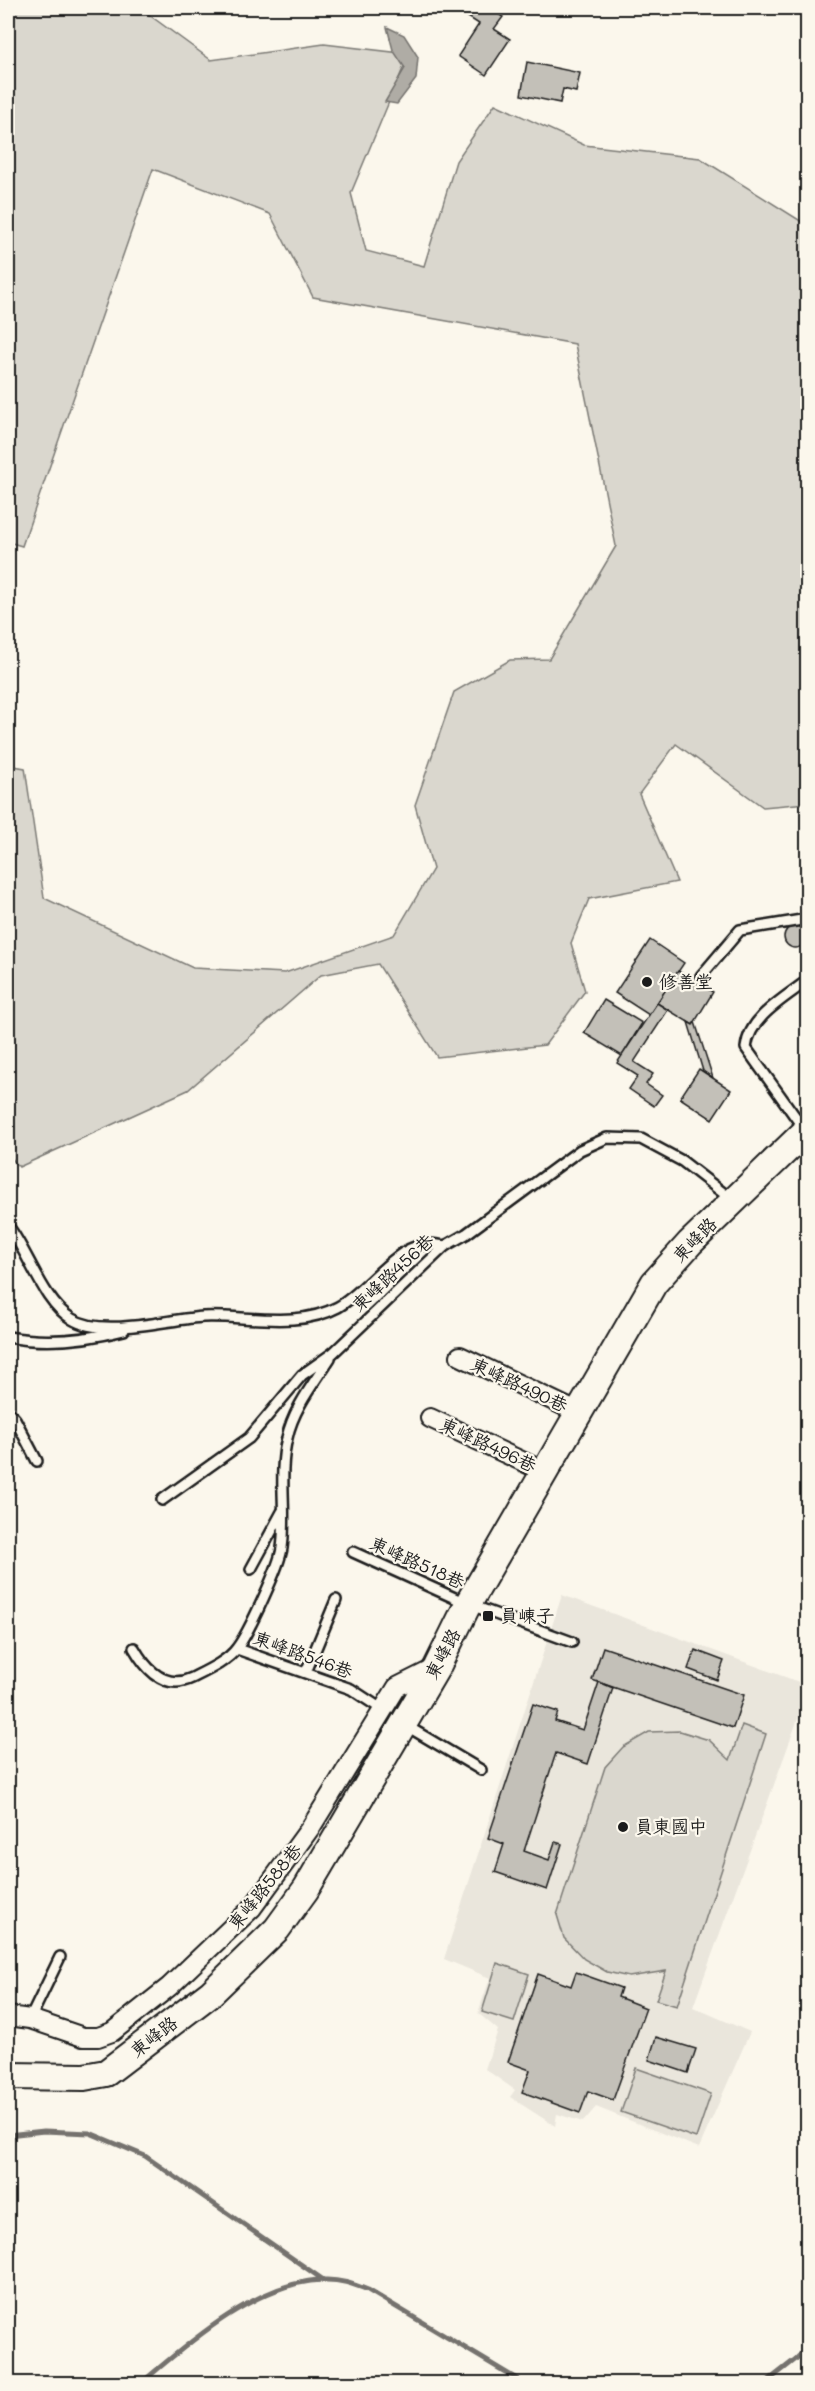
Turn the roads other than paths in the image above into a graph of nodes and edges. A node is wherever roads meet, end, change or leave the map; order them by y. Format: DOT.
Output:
graph roads {
  1 [pos="807,920"];
  2 [pos="701,976"];
  3 [pos="807,980"];
  4 [pos="806,1130"];
  5 [pos="733,1200"];
  6 [pos="8,1226"];
  7 [pos="445,1246"];
  8 [pos="147,1325"];
  9 [pos="8,1337"];
  10 [pos="333,1353"];
  11 [pos="460,1356"];
  12 [pos="8,1412"];
  13 [pos="579,1413"];
  14 [pos="430,1418"];
  15 [pos="37,1461"];
  16 [pos="545,1472"];
  17 [pos="162,1500"];
  18 [pos="284,1510"];
  19 [pos="353,1552"];
  20 [pos="251,1569"];
  21 [pos="336,1600"];
  22 [pos="468,1604"];
  23 [pos="572,1642"];
  24 [pos="134,1648"];
  25 [pos="237,1649"];
  26 [pos="306,1672"];
  27 [pos="393,1717"];
  28 [pos="481,1770"];
  29 [pos="60,1957"];
  30 [pos="8,2016"];
  31 [pos="30,2019"];
  32 [pos="8,2076"];
  1 -- 2 [label="lane"];
  3 -- 4 [label="lane"];
  4 -- 5 [label="main road, 東峰路"];
  5 -- 7 [label="lane, 東峰路456巷"];
  5 -- 13 [label="main road, 東峰路"];
  6 -- 8 [label="lane"];
  7 -- 8 [label="lane"];
  7 -- 10 [label="lane, 東峰路456巷"];
  8 -- 9 [label="lane"];
  10 -- 17 [label="lane, 東峰路456巷"];
  10 -- 18 [label="lane, 東峰路546巷"];
  11 -- 13 [label="street, 東峰路490巷"];
  12 -- 15 [label="lane"];
  13 -- 16 [label="main road, 東峰路"];
  14 -- 16 [label="street, 東峰路496巷"];
  16 -- 22 [label="main road, 東峰路"];
  18 -- 20 [label="lane"];
  18 -- 25 [label="lane, 東峰路546巷"];
  19 -- 22 [label="lane, 東峰路518巷"];
  21 -- 26 [label="lane"];
  22 -- 23 [label="lane, 東峰路518巷"];
  22 -- 27 [label="main road, 東峰路"];
  24 -- 25 [label="lane"];
  25 -- 26 [label="lane, 東峰路546巷"];
  26 -- 27 [label="lane, 東峰路546巷"];
  27 -- 28 [label="lane, 東峰路546巷"];
  27 -- 31 [label="street, 東峰路588巷"];
  27 -- 32 [label="main road, 東峰路"];
  29 -- 31 [label="lane"];
  30 -- 31 [label="street, 東峰路588巷"];
}
